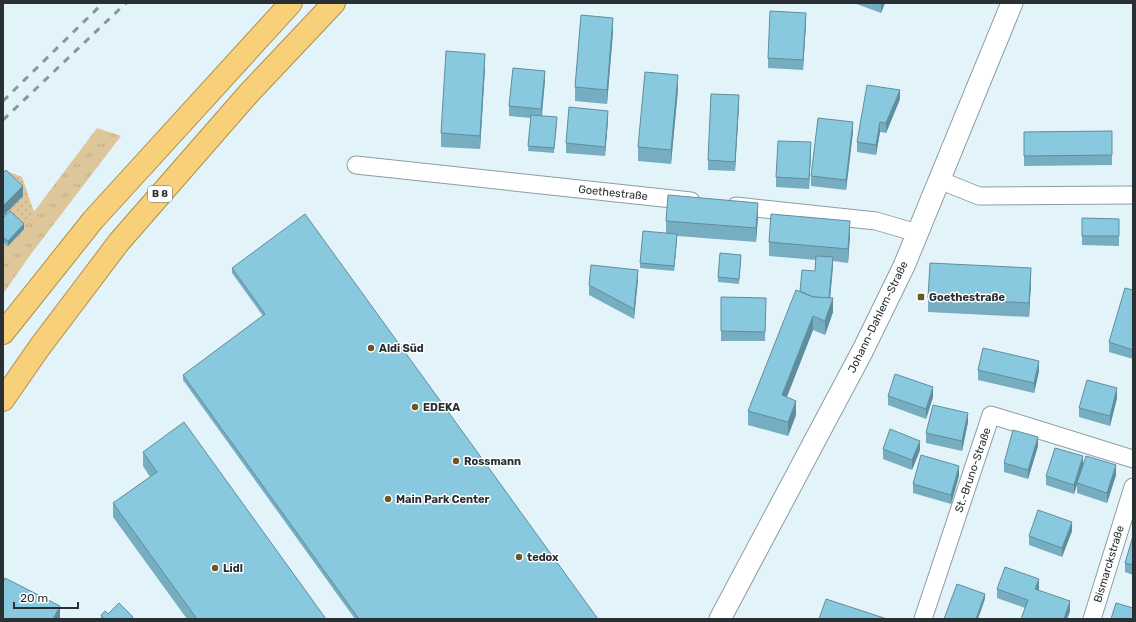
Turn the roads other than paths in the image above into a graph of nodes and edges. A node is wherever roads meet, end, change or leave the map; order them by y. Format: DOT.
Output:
graph roads {
  1 [pos="291,3"];
  2 [pos="334,3"];
  3 [pos="1012,3"];
  4 [pos="356,165"];
  5 [pos="938,180"];
  6 [pos="1133,195"];
  7 [pos="917,233"];
  8 [pos="3,333"];
  9 [pos="3,400"];
  10 [pos="1133,459"];
  11 [pos="1133,487"];
  12 [pos="720,619"];
  13 [pos="923,619"];
  14 [pos="1092,619"];
  1 -- 8 [label="highway"];
  2 -- 9 [label="highway, B 8"];
  3 -- 5 [label="street, Johann-Dahlem-Straße"];
  4 -- 7 [label="street, Goethestraße"];
  5 -- 6 [label="street"];
  5 -- 7 [label="street, Johann-Dahlem-Straße"];
  7 -- 12 [label="street, Johann-Dahlem-Straße"];
  10 -- 13 [label="street, St.-Bruno-Straße"];
  11 -- 14 [label="street, Bismarckstraße"];
}
